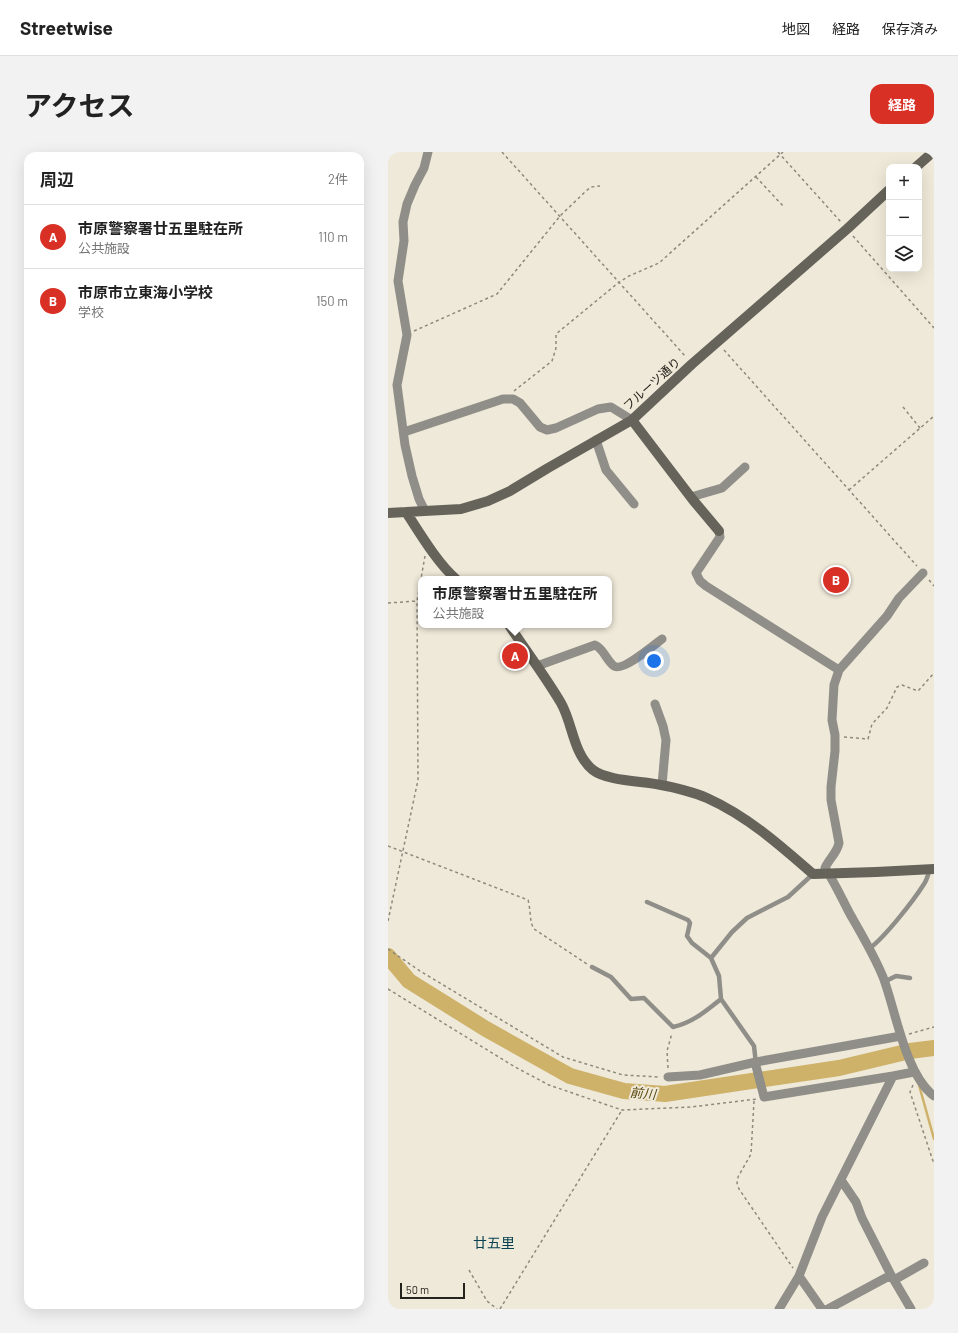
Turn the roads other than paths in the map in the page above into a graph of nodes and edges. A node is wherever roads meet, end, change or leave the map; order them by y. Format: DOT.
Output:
graph roads {
  1 [pos="428,152"];
  2 [pos="933,152"];
  3 [pos="919,164"];
  4 [pos="886,193"];
  5 [pos="392,385"];
  6 [pos="632,420"];
  7 [pos="404,432"];
  8 [pos="596,440"];
  9 [pos="745,467"];
  10 [pos="691,497"];
  11 [pos="634,504"];
  12 [pos="425,511"];
  13 [pos="406,512"];
  14 [pos="388,513"];
  15 [pos="719,531"];
  16 [pos="923,573"];
  17 [pos="452,576"];
  18 [pos="511,628"];
  19 [pos="662,639"];
  20 [pos="537,666"];
  21 [pos="839,670"];
  22 [pos="655,704"];
  23 [pos="662,785"];
  24 [pos="932,869"];
  25 [pos="828,873"];
  26 [pos="813,874"];
  27 [pos="647,902"];
  28 [pos="870,948"];
  29 [pos="711,958"];
  30 [pos="592,967"];
  31 [pos="910,978"];
  32 [pos="884,982"];
  33 [pos="721,1000"];
  34 [pos="901,1036"];
  35 [pos="756,1064"];
  36 [pos="915,1073"];
  37 [pos="893,1076"];
  38 [pos="668,1077"];
  39 [pos="934,1096"];
  40 [pos="842,1180"];
  41 [pos="924,1263"];
  42 [pos="799,1276"];
  43 [pos="893,1278"];
  44 [pos="779,1309"];
  45 [pos="822,1309"];
  46 [pos="828,1309"];
  47 [pos="911,1309"];
  1 -- 5 [label="street"];
  2 -- 3 [label="street"];
  4 -- 6 [label="street, フルーツ通り"];
  5 -- 7 [label="street"];
  6 -- 7 [label="street"];
  6 -- 8 [label="street, フルーツ通り"];
  6 -- 10 [label="street"];
  7 -- 12 [label="street"];
  8 -- 11 [label="street"];
  8 -- 12 [label="street, フルーツ通り"];
  9 -- 10 [label="street"];
  10 -- 15 [label="street"];
  12 -- 13 [label="street, フルーツ通り"];
  13 -- 14 [label="street, フルーツ通り"];
  13 -- 17 [label="street"];
  15 -- 21 [label="street"];
  16 -- 21 [label="street"];
  18 -- 20 [label="street"];
  19 -- 20 [label="street"];
  20 -- 23 [label="street"];
  21 -- 25 [label="street"];
  22 -- 23 [label="street"];
  23 -- 26 [label="street"];
  24 -- 25 [label="street"];
  24 -- 28 [label="lane"];
  25 -- 26 [label="street"];
  25 -- 28 [label="street"];
  26 -- 29 [label="lane"];
  27 -- 29 [label="lane"];
  28 -- 32 [label="street"];
  29 -- 33 [label="lane"];
  30 -- 33 [label="lane"];
  31 -- 32 [label="lane"];
  32 -- 34 [label="street"];
  33 -- 35 [label="lane"];
  34 -- 35 [label="street"];
  34 -- 36 [label="street"];
  35 -- 37 [label="street"];
  35 -- 38 [label="street"];
  36 -- 37 [label="street"];
  36 -- 39 [label="street"];
  37 -- 40 [label="street"];
  40 -- 42 [label="street"];
  40 -- 43 [label="street"];
  41 -- 43 [label="street"];
  42 -- 44 [label="street"];
  42 -- 45 [label="street"];
  43 -- 46 [label="street"];
  43 -- 47 [label="street"];
}
